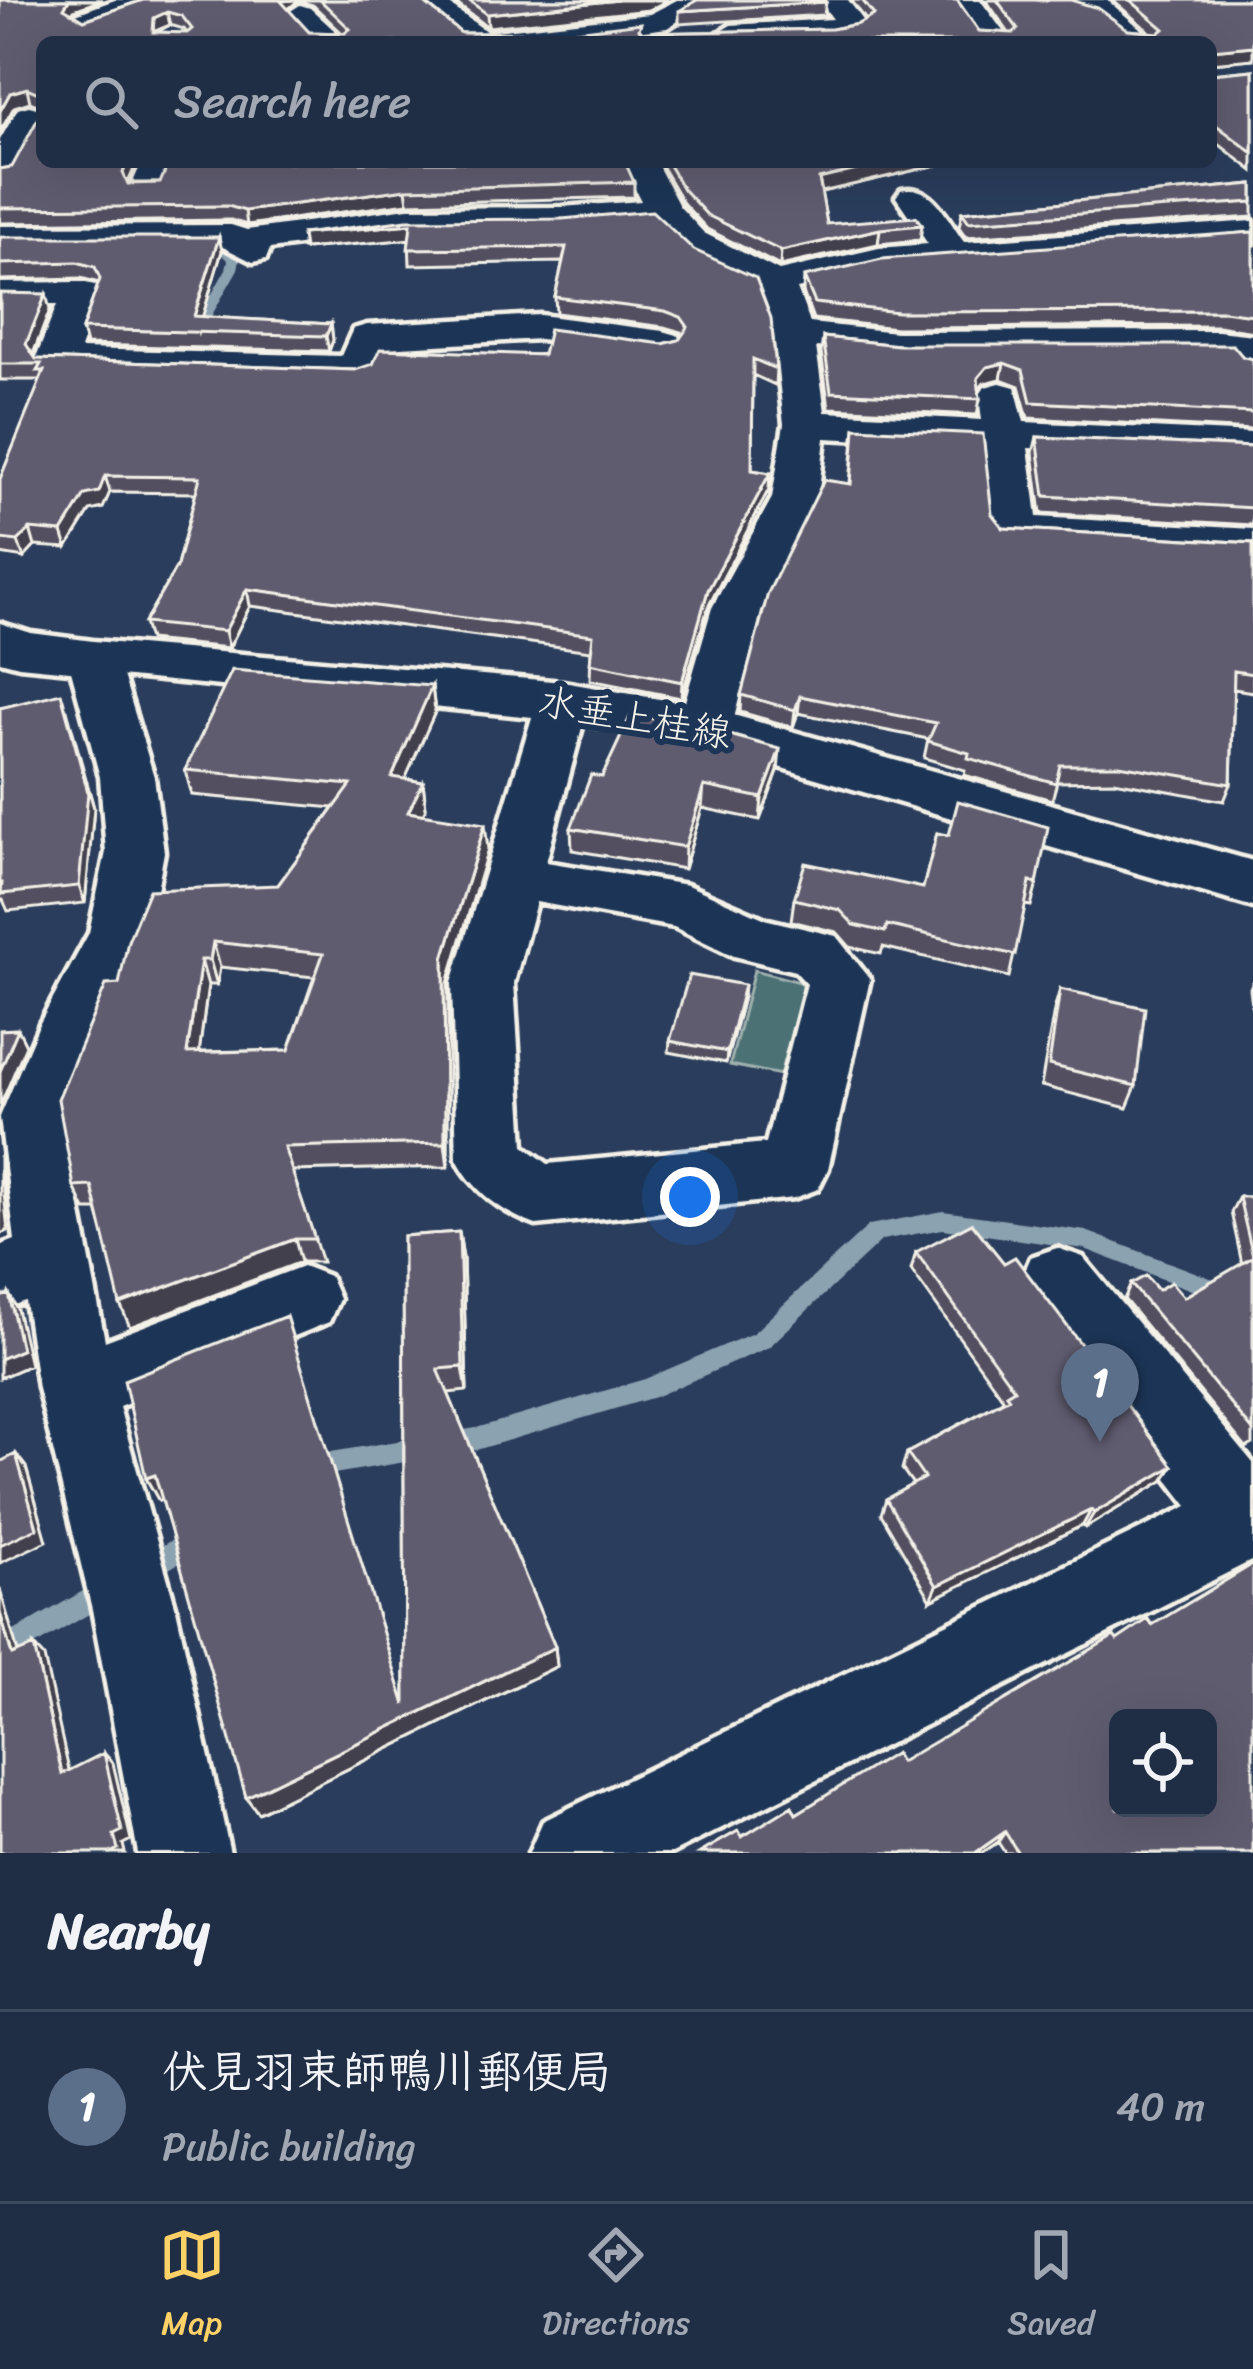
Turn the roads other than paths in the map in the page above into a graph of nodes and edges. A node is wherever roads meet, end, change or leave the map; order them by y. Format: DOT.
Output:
graph roads {
  1 [pos="142,0"];
  2 [pos="425,0"];
  3 [pos="602,0"];
  4 [pos="698,0"];
  5 [pos="833,0"];
  6 [pos="966,0"];
  7 [pos="1023,0"];
  8 [pos="1092,2"];
  9 [pos="1142,3"];
  10 [pos="300,14"];
  11 [pos="86,20"];
  12 [pos="452,20"];
  13 [pos="656,34"];
  14 [pos="325,36"];
  15 [pos="473,36"];
  16 [pos="612,36"];
  17 [pos="992,36"];
  18 [pos="1134,36"];
  19 [pos="24,116"];
  20 [pos="642,168"];
  21 [pos="0,172"];
  22 [pos="913,196"];
  23 [pos="256,208"];
  24 [pos="662,210"];
  25 [pos="1253,232"];
  26 [pos="0,237"];
  27 [pos="242,243"];
  28 [pos="953,253"];
  29 [pos="776,283"];
  30 [pos="0,293"];
  31 [pos="214,327"];
  32 [pos="794,333"];
  33 [pos="367,337"];
  34 [pos="663,343"];
  35 [pos="989,343"];
  36 [pos="1253,359"];
  37 [pos="805,424"];
  38 [pos="1006,432"];
  39 [pos="1253,446"];
  40 [pos="1253,543"];
  41 [pos="6,648"];
  42 [pos="93,658"];
  43 [pos="563,700"];
  44 [pos="705,726"];
  45 [pos="513,877"];
  46 [pos="1253,884"];
  47 [pos="27,1268"];
  48 [pos="1057,1280"];
  49 [pos="303,1299"];
  50 [pos="76,1388"];
  51 [pos="1251,1518"];
  52 [pos="184,1853"];
  53 [pos="575,1853"];
  1 -- 11 [label="street"];
  2 -- 12 [label="street"];
  3 -- 12 [label="street"];
  4 -- 13 [label="street"];
  5 -- 13 [label="street"];
  6 -- 17 [label="street"];
  7 -- 8 [label="street"];
  8 -- 9 [label="street"];
  8 -- 18 [label="street"];
  10 -- 14 [label="street"];
  12 -- 15 [label="street"];
  13 -- 16 [label="street"];
  19 -- 21 [label="street"];
  20 -- 24 [label="street"];
  22 -- 28 [label="street"];
  23 -- 27 [label="street"];
  24 -- 27 [label="street"];
  24 -- 29 [label="street"];
  25 -- 28 [label="street"];
  26 -- 27 [label="street"];
  28 -- 29 [label="street"];
  29 -- 32 [label="street"];
  30 -- 33 [label="street"];
  31 -- 33 [label="street"];
  32 -- 35 [label="street"];
  32 -- 37 [label="street"];
  33 -- 34 [label="street"];
  35 -- 36 [label="street"];
  35 -- 38 [label="street"];
  37 -- 38 [label="street"];
  37 -- 44 [label="street"];
  38 -- 39 [label="street"];
  38 -- 40 [label="street"];
  41 -- 42 [label="main road, 水垂上桂線"];
  42 -- 43 [label="main road, 水垂上桂線"];
  42 -- 47 [label="street"];
  43 -- 44 [label="main road, 水垂上桂線"];
  43 -- 45 [label="street"];
  44 -- 46 [label="main road, 水垂上桂線"];
  45 -- 45 [label="street"];
  47 -- 50 [label="street"];
  48 -- 51 [label="street"];
  49 -- 50 [label="street"];
  50 -- 52 [label="street"];
  51 -- 53 [label="street"];
}
